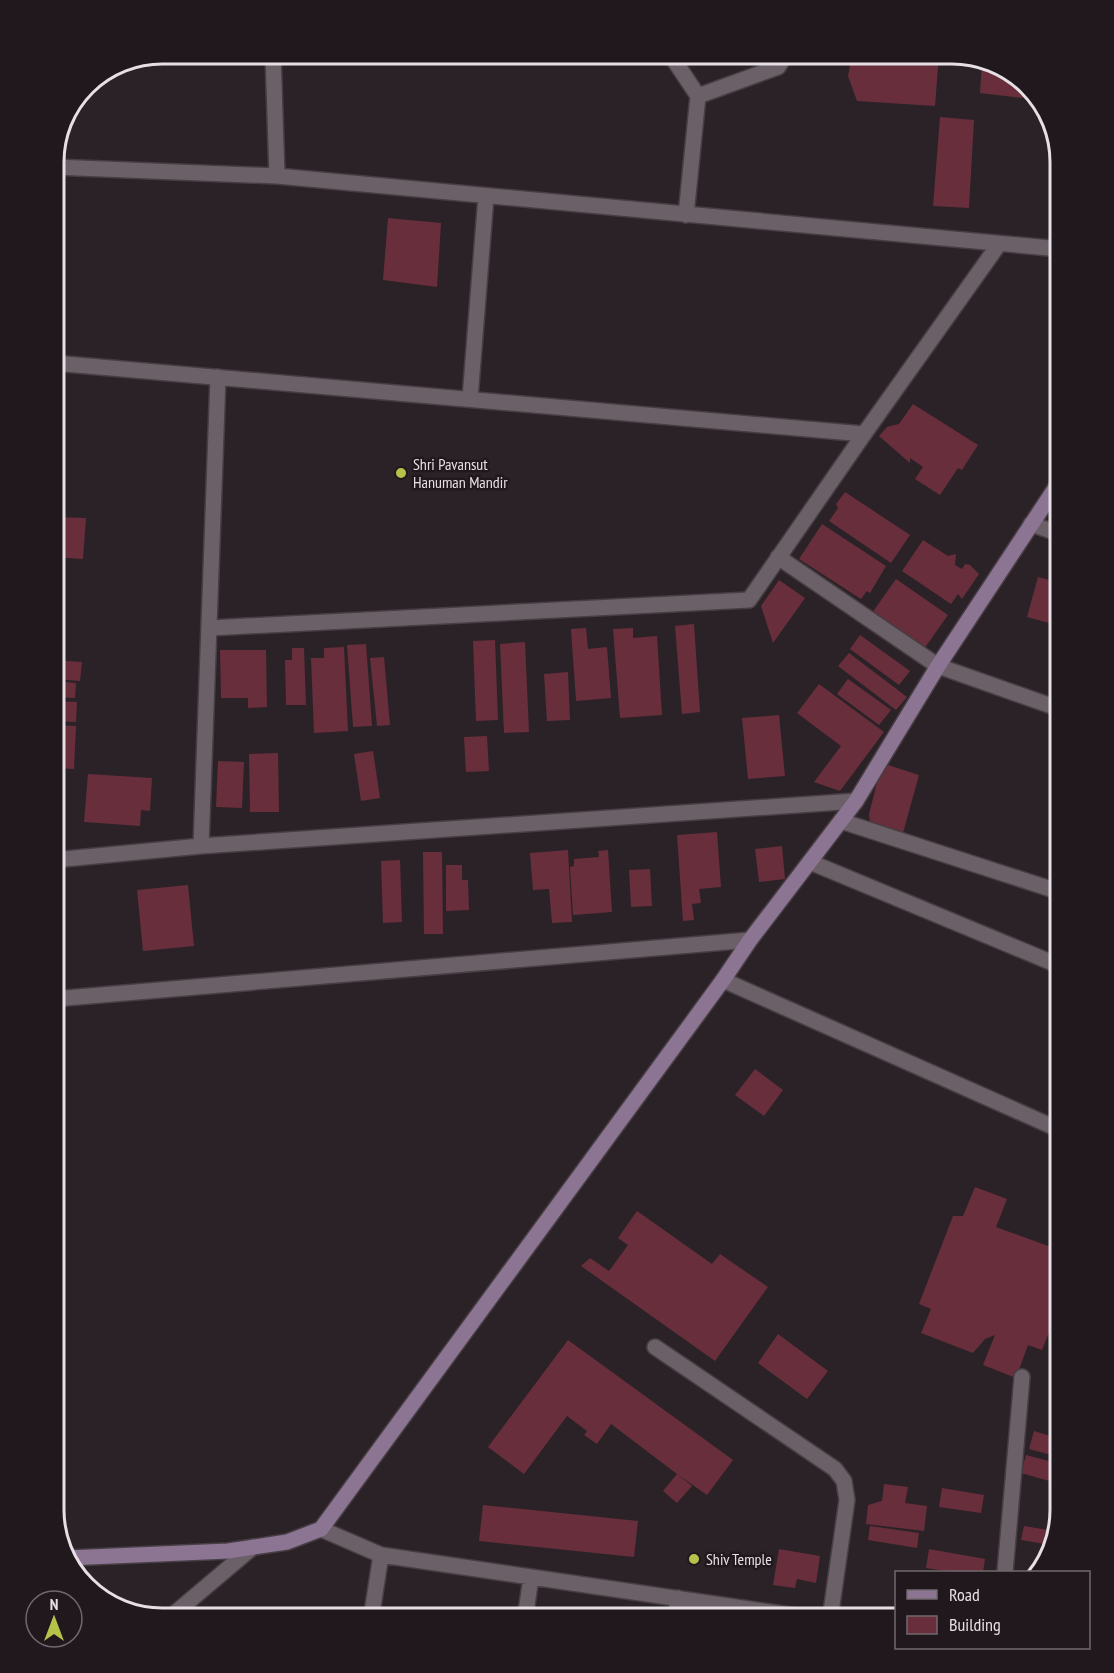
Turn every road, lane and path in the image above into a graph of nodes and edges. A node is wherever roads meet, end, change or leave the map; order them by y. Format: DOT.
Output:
graph roads {
  1 [pos="273,64"];
  2 [pos="677,65"];
  3 [pos="779,65"];
  4 [pos="698,96"];
  5 [pos="65,167"];
  6 [pos="277,176"];
  7 [pos="486,196"];
  8 [pos="687,215"];
  9 [pos="999,244"];
  10 [pos="1050,248"];
  11 [pos="65,364"];
  12 [pos="218,377"];
  13 [pos="470,399"];
  14 [pos="864,434"];
  15 [pos="1050,496"];
  16 [pos="1031,524"];
  17 [pos="1050,531"];
  18 [pos="778,557"];
  19 [pos="210,628"];
  20 [pos="938,666"];
  21 [pos="1050,705"];
  22 [pos="856,801"];
  23 [pos="841,821"];
  24 [pos="201,846"];
  25 [pos="64,859"];
  26 [pos="810,862"];
  27 [pos="1050,889"];
  28 [pos="750,940"];
  29 [pos="1050,962"];
  30 [pos="723,980"];
  31 [pos="64,998"];
  32 [pos="1050,1126"];
  33 [pos="655,1347"];
  34 [pos="1022,1377"];
  35 [pos="321,1529"];
  36 [pos="253,1547"];
  37 [pos="381,1555"];
  38 [pos="77,1558"];
  39 [pos="1005,1571"];
  40 [pos="531,1577"];
  41 [pos="678,1598"];
  42 [pos="181,1608"];
  43 [pos="373,1608"];
  44 [pos="527,1608"];
  45 [pos="677,1608"];
  46 [pos="745,1608"];
  47 [pos="832,1608"];
  1 -- 6 [label="street"];
  2 -- 4 [label="street"];
  3 -- 4 [label="street"];
  4 -- 8 [label="street"];
  5 -- 6 [label="street"];
  6 -- 7 [label="street"];
  7 -- 8 [label="street"];
  7 -- 13 [label="street"];
  8 -- 9 [label="street"];
  9 -- 10 [label="street"];
  9 -- 14 [label="street"];
  11 -- 12 [label="street"];
  12 -- 13 [label="street"];
  12 -- 19 [label="street"];
  13 -- 14 [label="street"];
  14 -- 18 [label="street"];
  15 -- 16 [label="street"];
  16 -- 17 [label="street"];
  16 -- 20 [label="street"];
  18 -- 19 [label="street"];
  18 -- 20 [label="street"];
  19 -- 24 [label="street"];
  20 -- 21 [label="street"];
  20 -- 22 [label="street"];
  22 -- 23 [label="street"];
  22 -- 24 [label="street"];
  23 -- 26 [label="street"];
  23 -- 27 [label="street"];
  24 -- 25 [label="street"];
  26 -- 28 [label="street"];
  26 -- 29 [label="street"];
  28 -- 30 [label="street"];
  28 -- 31 [label="street"];
  30 -- 32 [label="street"];
  30 -- 35 [label="street"];
  33 -- 47 [label="street"];
  34 -- 39 [label="street"];
  35 -- 36 [label="street"];
  35 -- 37 [label="street"];
  36 -- 38 [label="street"];
  36 -- 42 [label="street"];
  37 -- 40 [label="street"];
  37 -- 43 [label="street"];
  40 -- 41 [label="street"];
  40 -- 44 [label="street"];
  41 -- 45 [label="street"];
  41 -- 46 [label="street"];
}
